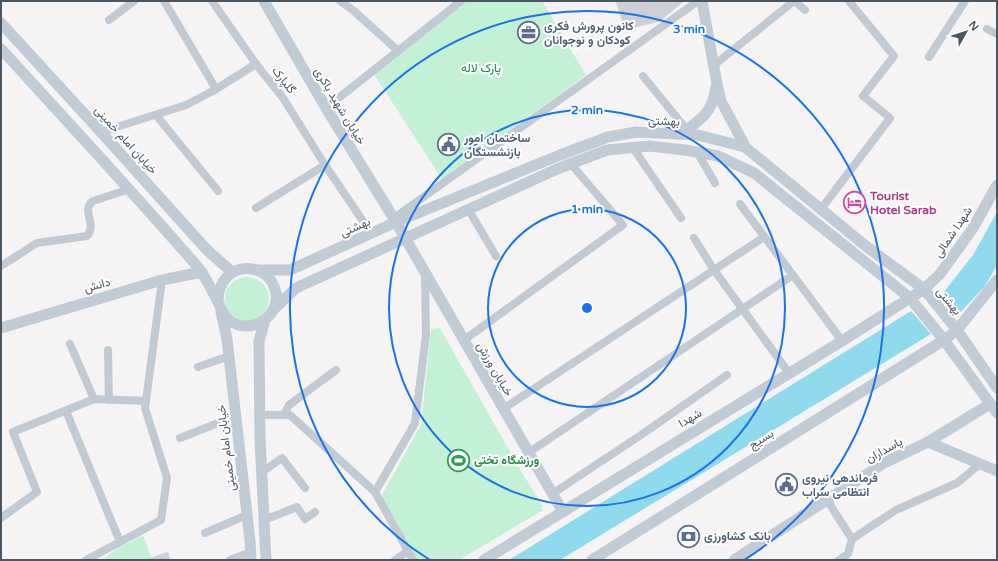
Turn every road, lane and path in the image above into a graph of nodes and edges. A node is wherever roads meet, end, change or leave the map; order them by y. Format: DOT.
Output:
graph roads {
  1 [pos="134,1"];
  2 [pos="164,1"];
  3 [pos="264,1"];
  4 [pos="340,1"];
  5 [pos="461,1"];
  6 [pos="698,1"];
  7 [pos="702,1"];
  8 [pos="794,1"];
  9 [pos="849,1"];
  10 [pos="965,1"];
  11 [pos="214,2"];
  12 [pos="806,10"];
  13 [pos="109,20"];
  14 [pos="1,23"];
  15 [pos="987,29"];
  16 [pos="997,34"];
  17 [pos="1,49"];
  18 [pos="396,49"];
  19 [pos="929,57"];
  20 [pos="256,64"];
  21 [pos="713,66"];
  22 [pos="643,76"];
  23 [pos="716,84"];
  24 [pos="216,89"];
  25 [pos="326,108"];
  26 [pos="156,115"];
  27 [pos="101,132"];
  28 [pos="684,132"];
  29 [pos="633,148"];
  30 [pos="746,148"];
  31 [pos="697,152"];
  32 [pos="571,164"];
  33 [pos="325,165"];
  34 [pos="715,183"];
  35 [pos="997,185"];
  36 [pos="130,189"];
  37 [pos="218,191"];
  38 [pos="740,204"];
  39 [pos="256,208"];
  40 [pos="468,209"];
  41 [pos="821,209"];
  42 [pos="681,218"];
  43 [pos="395,220"];
  44 [pos="371,233"];
  45 [pos="764,237"];
  46 [pos="405,238"];
  47 [pos="694,238"];
  48 [pos="496,256"];
  49 [pos="1,266"];
  50 [pos="256,270"];
  51 [pos="714,270"];
  52 [pos="202,272"];
  53 [pos="232,272"];
  54 [pos="425,273"];
  55 [pos="793,275"];
  56 [pos="162,280"];
  57 [pos="997,280"];
  58 [pos="924,289"];
  59 [pos="910,298"];
  60 [pos="219,305"];
  61 [pos="274,309"];
  62 [pos="742,309"];
  63 [pos="265,320"];
  64 [pos="1,328"];
  65 [pos="957,330"];
  66 [pos="464,340"];
  67 [pos="944,340"];
  68 [pos="842,341"];
  69 [pos="70,344"];
  70 [pos="108,350"];
  71 [pos="229,356"];
  72 [pos="198,367"];
  73 [pos="336,370"];
  74 [pos="789,373"];
  75 [pos="727,375"];
  76 [pos="997,388"];
  77 [pos="94,399"];
  78 [pos="109,400"];
  79 [pos="146,401"];
  80 [pos="994,408"];
  81 [pos="503,409"];
  82 [pos="66,411"];
  83 [pos="260,414"];
  84 [pos="284,415"];
  85 [pos="236,416"];
  86 [pos="180,438"];
  87 [pos="928,442"];
  88 [pos="528,453"];
  89 [pos="980,464"];
  90 [pos="997,471"];
  91 [pos="262,472"];
  92 [pos="305,488"];
  93 [pos="375,492"];
  94 [pos="552,494"];
  95 [pos="827,500"];
  96 [pos="314,512"];
  97 [pos="563,512"];
  98 [pos="247,515"];
  99 [pos="1,518"];
  100 [pos="264,520"];
  101 [pos="205,533"];
  102 [pos="852,539"];
  103 [pos="120,542"];
  104 [pos="408,551"];
  105 [pos="251,556"];
  106 [pos="596,559"];
  107 [pos="86,560"];
  108 [pos="230,560"];
  109 [pos="266,560"];
  110 [pos="395,560"];
  111 [pos="413,560"];
  112 [pos="484,560"];
  113 [pos="734,560"];
  114 [pos="839,560"];
  1 -- 13 [label="street"];
  2 -- 24 [label="street"];
  3 -- 25 [label="main road, خیابان شهید باکری"];
  4 -- 18 [label="street"];
  5 -- 25 [label="street"];
  6 -- 43 [label="street"];
  7 -- 21 [label="main road"];
  8 -- 12 [label="street"];
  8 -- 21 [label="street"];
  9 -- 41 [label="street"];
  10 -- 19 [label="street"];
  11 -- 20 [label="street"];
  14 -- 27 [label="main road, خیابان امام خمینی"];
  15 -- 16 [label="street"];
  17 -- 36 [label="main road, خیابان امام خمینی"];
  20 -- 24 [label="street, گلپارک"];
  20 -- 33 [label="street, گلپارک"];
  21 -- 23 [label="main road"];
  22 -- 28 [label="street"];
  23 -- 28 [label="main road"];
  23 -- 30 [label="main road"];
  24 -- 26 [label="street, گلپارک"];
  25 -- 43 [label="main road, خیابان شهید باکری"];
  26 -- 27 [label="street, گلپارک"];
  26 -- 37 [label="street"];
  27 -- 53 [label="main road, خیابان امام خمینی"];
  28 -- 30 [label="main road, بهشتی"];
  28 -- 43 [label="main road, بهشتی"];
  29 -- 31 [label="main road"];
  29 -- 32 [label="main road"];
  29 -- 42 [label="street"];
  30 -- 41 [label="main road, بهشتی"];
  31 -- 34 [label="street"];
  31 -- 59 [label="main road"];
  32 -- 40 [label="main road"];
  32 -- 66 [label="street"];
  33 -- 39 [label="street"];
  33 -- 44 [label="street, گلپارک"];
  35 -- 58 [label="main road, شهدا شمالی"];
  36 -- 49 [label="street"];
  36 -- 52 [label="main road, خیابان امام خمینی"];
  38 -- 45 [label="street"];
  40 -- 46 [label="main road"];
  40 -- 48 [label="street"];
  41 -- 58 [label="main road, بهشتی"];
  43 -- 44 [label="main road, بهشتی"];
  43 -- 46 [label="main road, خیابان شهید باکری"];
  44 -- 50 [label="main road, بهشتی"];
  45 -- 51 [label="street"];
  45 -- 55 [label="street"];
  46 -- 54 [label="main road, خیابان ورزش"];
  46 -- 61 [label="main road"];
  47 -- 51 [label="street"];
  50 -- 53 [label="main road"];
  50 -- 61 [label="main road"];
  51 -- 62 [label="street"];
  51 -- 81 [label="street"];
  52 -- 56 [label="main road, دانش"];
  52 -- 60 [label="main road, خیابان امام خمینی"];
  53 -- 60 [label="main road"];
  54 -- 66 [label="main road, خیابان ورزش"];
  54 -- 93 [label="street"];
  55 -- 62 [label="street"];
  55 -- 68 [label="street"];
  56 -- 64 [label="main road, دانش"];
  56 -- 79 [label="street"];
  57 -- 65 [label="main road, بسیج"];
  58 -- 59 [label="main road, شهدا شمالی"];
  58 -- 65 [label="main road, بهشتی"];
  59 -- 67 [label="main road"];
  59 -- 68 [label="main road, شهدا"];
  60 -- 63 [label="main road"];
  60 -- 71 [label="main road, خیابان امام خمینی"];
  61 -- 63 [label="main road"];
  62 -- 74 [label="street"];
  62 -- 88 [label="street"];
  63 -- 83 [label="main road"];
  65 -- 67 [label="main road, بسیج"];
  65 -- 76 [label="main road, بهشتی"];
  66 -- 81 [label="main road, خیابان ورزش"];
  67 -- 80 [label="main road"];
  67 -- 106 [label="main road, بسیج"];
  68 -- 74 [label="main road, شهدا"];
  69 -- 77 [label="street"];
  70 -- 78 [label="street"];
  71 -- 72 [label="street"];
  71 -- 85 [label="main road, خیابان امام خمینی"];
  73 -- 84 [label="street"];
  74 -- 97 [label="main road, شهدا"];
  75 -- 94 [label="street"];
  77 -- 78 [label="street"];
  77 -- 82 [label="street"];
  78 -- 79 [label="street"];
  79 -- 103 [label="street"];
  80 -- 87 [label="main road, پاسداران"];
  81 -- 88 [label="main road, خیابان ورزش"];
  82 -- 99 [label="street"];
  82 -- 103 [label="street"];
  83 -- 84 [label="street"];
  83 -- 91 [label="main road"];
  84 -- 93 [label="street"];
  85 -- 86 [label="street"];
  85 -- 98 [label="main road, خیابان امام خمینی"];
  87 -- 89 [label="main road"];
  87 -- 95 [label="main road, پاسداران"];
  88 -- 94 [label="main road, خیابان ورزش"];
  89 -- 90 [label="main road"];
  89 -- 102 [label="street"];
  91 -- 92 [label="street"];
  91 -- 100 [label="main road"];
  93 -- 104 [label="street"];
  94 -- 97 [label="main road, خیابان ورزش"];
  95 -- 102 [label="street"];
  95 -- 113 [label="main road, پاسداران"];
  96 -- 100 [label="street"];
  97 -- 112 [label="main road, شهدا"];
  98 -- 101 [label="street"];
  98 -- 105 [label="main road, خیابان امام خمینی"];
  100 -- 109 [label="main road"];
  102 -- 114 [label="street"];
  103 -- 107 [label="street"];
  104 -- 110 [label="street"];
  104 -- 111 [label="street"];
  105 -- 108 [label="street"];
}
